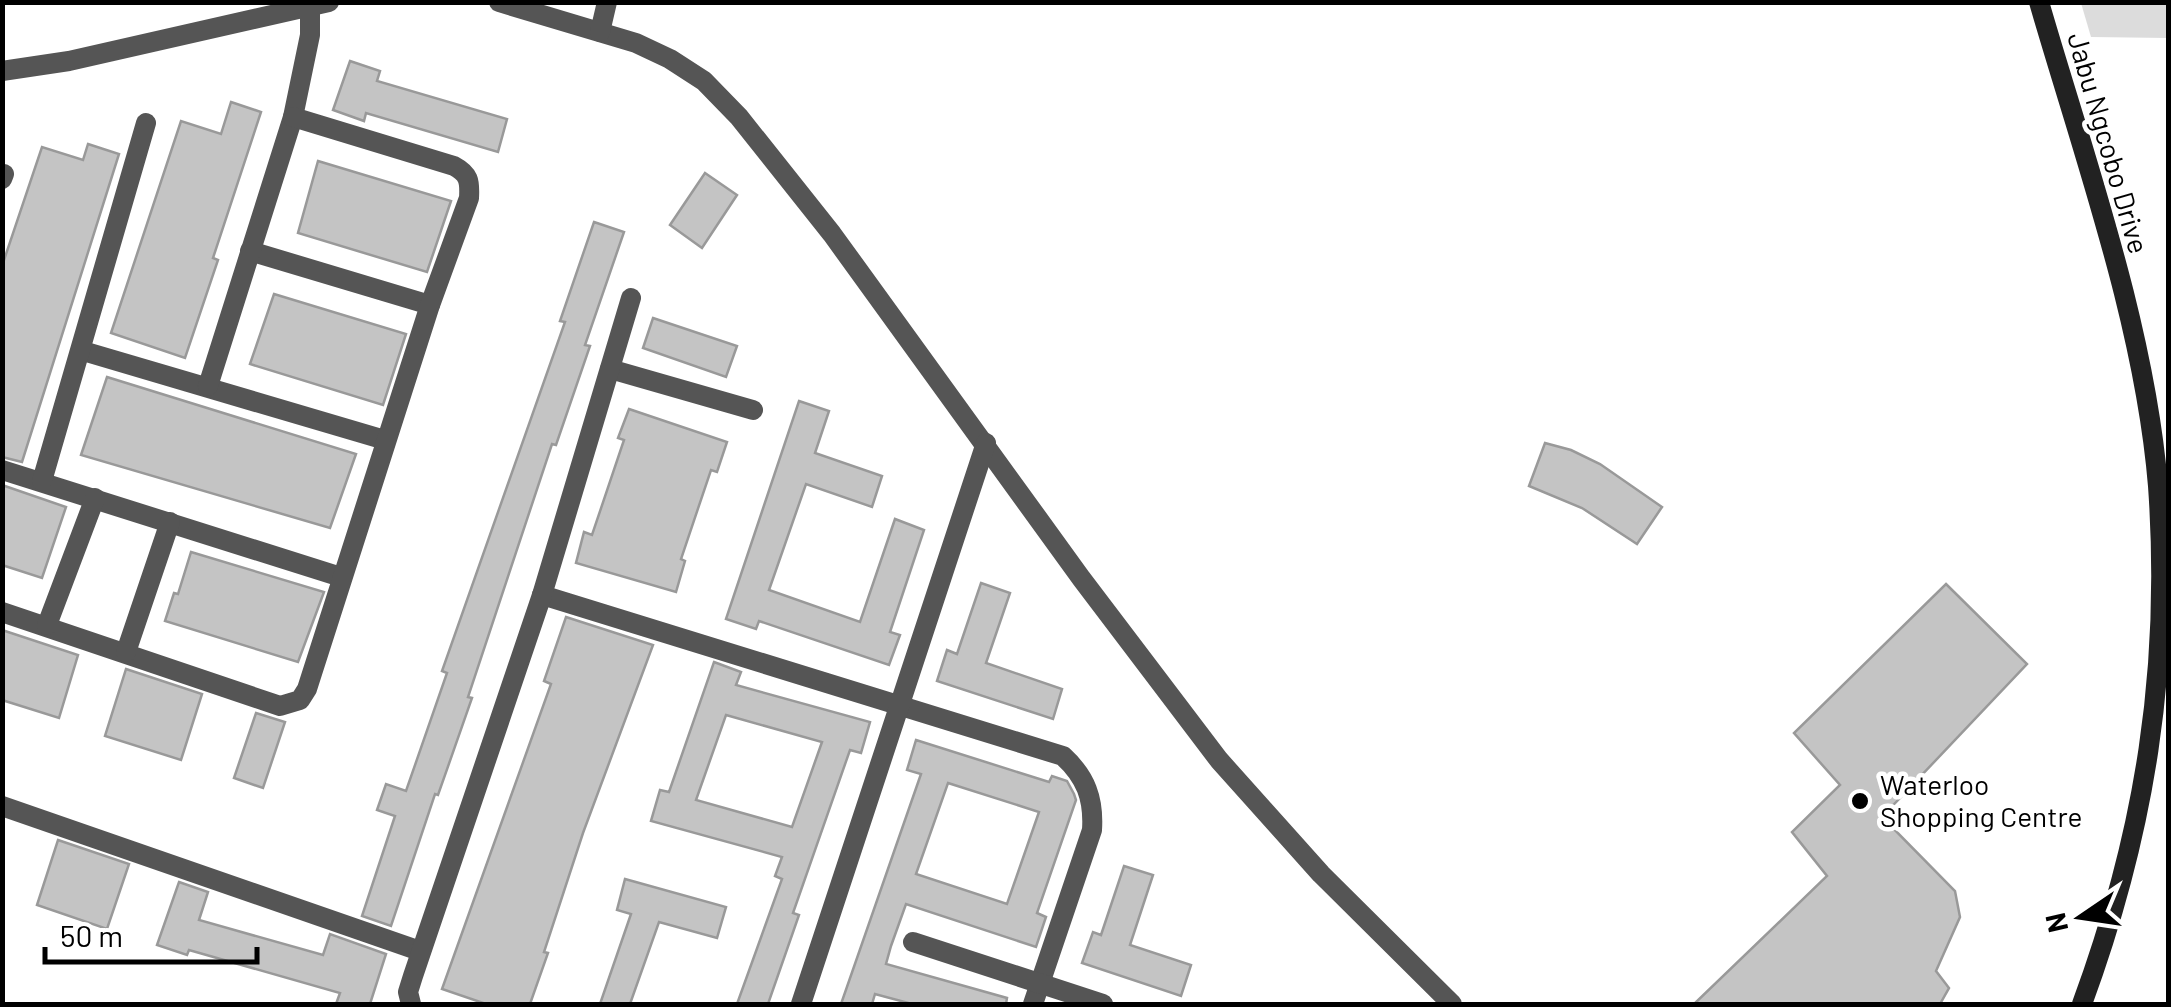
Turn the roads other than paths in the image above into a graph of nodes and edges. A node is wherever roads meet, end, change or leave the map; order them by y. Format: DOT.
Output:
graph roads {
  1 [pos="500,2"];
  2 [pos="607,2"];
  3 [pos="2040,2"];
  4 [pos="316,4"];
  5 [pos="600,32"];
  6 [pos="2,71"];
  7 [pos="293,117"];
  8 [pos="146,122"];
  9 [pos="250,251"];
  10 [pos="631,298"];
  11 [pos="430,304"];
  12 [pos="82,350"];
  13 [pos="610,368"];
  14 [pos="208,386"];
  15 [pos="753,410"];
  16 [pos="385,440"];
  17 [pos="986,442"];
  18 [pos="2,470"];
  19 [pos="42,481"];
  20 [pos="95,498"];
  21 [pos="170,522"];
  22 [pos="341,576"];
  23 [pos="542,594"];
  24 [pos="2,612"];
  25 [pos="47,626"];
  26 [pos="126,652"];
  27 [pos="901,703"];
  28 [pos="2,806"];
  29 [pos="912,942"];
  30 [pos="420,952"];
  31 [pos="1036,995"];
  32 [pos="412,1004"];
  33 [pos="800,1004"];
  34 [pos="1103,1004"];
  35 [pos="1452,1004"];
  36 [pos="2082,1004"];
  1 -- 5 [label="street"];
  2 -- 5 [label="street"];
  3 -- 36 [label="main road, Jabu Ngcobo Drive"];
  4 -- 6 [label="street"];
  4 -- 7 [label="street"];
  5 -- 17 [label="street"];
  7 -- 9 [label="street"];
  7 -- 11 [label="street"];
  8 -- 12 [label="street"];
  9 -- 11 [label="street"];
  9 -- 14 [label="street"];
  10 -- 13 [label="street"];
  11 -- 16 [label="street"];
  12 -- 14 [label="street"];
  12 -- 19 [label="street"];
  13 -- 15 [label="street"];
  13 -- 23 [label="street"];
  14 -- 16 [label="street"];
  16 -- 22 [label="street"];
  17 -- 27 [label="street"];
  17 -- 35 [label="street"];
  18 -- 19 [label="street"];
  19 -- 20 [label="street"];
  20 -- 21 [label="street"];
  20 -- 25 [label="street"];
  21 -- 22 [label="street"];
  21 -- 26 [label="street"];
  22 -- 26 [label="street"];
  23 -- 27 [label="street"];
  23 -- 30 [label="street"];
  24 -- 25 [label="street"];
  25 -- 26 [label="street"];
  27 -- 31 [label="street"];
  27 -- 33 [label="street"];
  28 -- 30 [label="street"];
  29 -- 31 [label="street"];
  30 -- 32 [label="street"];
  31 -- 34 [label="street"];
}
